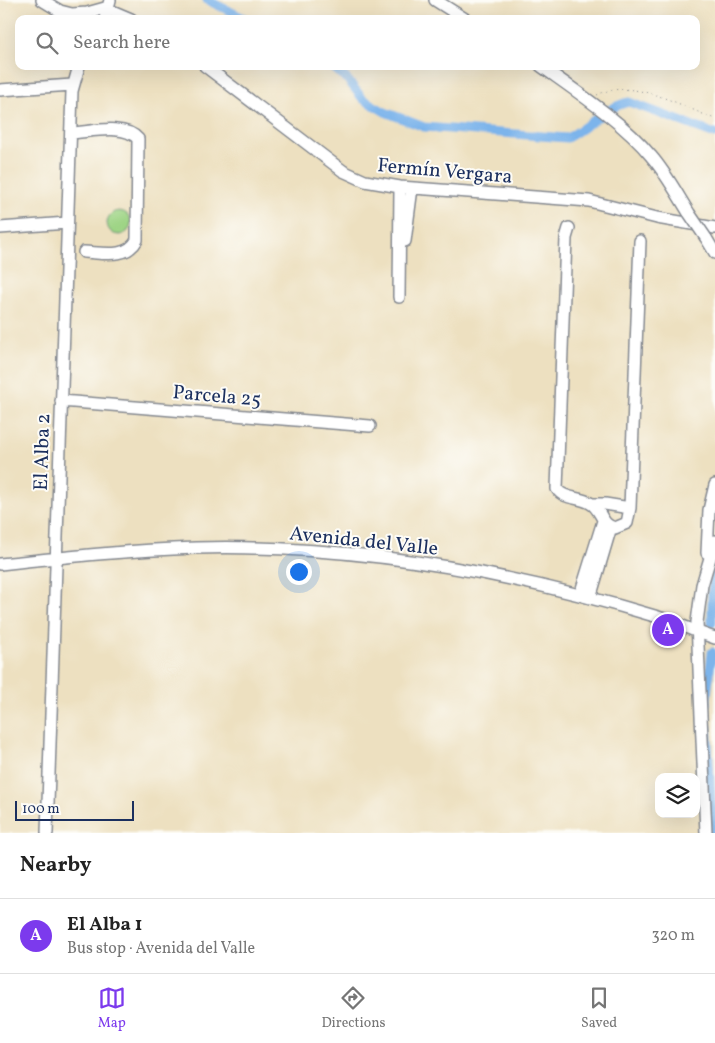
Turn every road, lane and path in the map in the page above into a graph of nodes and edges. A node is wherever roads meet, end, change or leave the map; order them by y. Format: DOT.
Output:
graph roads {
  1 [pos="42,0"];
  2 [pos="96,0"];
  3 [pos="435,0"];
  4 [pos="108,9"];
  5 [pos="78,15"];
  6 [pos="86,15"];
  7 [pos="87,15"];
  8 [pos="122,15"];
  9 [pos="458,15"];
  10 [pos="211,70"];
  11 [pos="546,70"];
  12 [pos="76,73"];
  13 [pos="0,90"];
  14 [pos="604,92"];
  15 [pos="715,119"];
  16 [pos="70,134"];
  17 [pos="400,187"];
  18 [pos="412,188"];
  19 [pos="68,223"];
  20 [pos="0,228"];
  21 [pos="569,228"];
  22 [pos="715,228"];
  23 [pos="640,241"];
  24 [pos="84,252"];
  25 [pos="715,253"];
  26 [pos="61,401"];
  27 [pos="370,426"];
  28 [pos="715,485"];
  29 [pos="593,504"];
  30 [pos="630,508"];
  31 [pos="607,524"];
  32 [pos="715,541"];
  33 [pos="55,558"];
  34 [pos="0,564"];
  35 [pos="706,570"];
  36 [pos="585,596"];
  37 [pos="697,632"];
  38 [pos="715,638"];
  39 [pos="47,833"];
  40 [pos="706,833"];
  1 -- 5 [label="street"];
  2 -- 6 [label="street"];
  3 -- 9 [label="street"];
  4 -- 7 [label="street"];
  4 -- 8 [label="street"];
  10 -- 17 [label="street, Fermín Vergara"];
  11 -- 25 [label="street, bridge"];
  12 -- 13 [label="street"];
  12 -- 16 [label="street, El Alba 2"];
  14 -- 15 [label="path"];
  16 -- 19 [label="street, El Alba 2"];
  16 -- 24 [label="street"];
  17 -- 18 [label="street, Fermín Vergara"];
  17 -- 18 [label="street"];
  18 -- 22 [label="street, Fermín Vergara"];
  19 -- 20 [label="street"];
  19 -- 26 [label="street, El Alba 2"];
  21 -- 29 [label="street"];
  23 -- 30 [label="street"];
  26 -- 27 [label="street, Parcela 25"];
  26 -- 33 [label="street, El Alba 2"];
  28 -- 35 [label="street"];
  29 -- 30 [label="street"];
  29 -- 31 [label="street"];
  30 -- 31 [label="street"];
  31 -- 36 [label="street"];
  32 -- 35 [label="street"];
  33 -- 34 [label="street, Avenida del Valle"];
  33 -- 36 [label="street, Avenida del Valle"];
  33 -- 39 [label="street, El Alba 2"];
  35 -- 37 [label="street"];
  36 -- 37 [label="street, Avenida del Valle"];
  37 -- 38 [label="street, Avenida del Valle"];
  37 -- 40 [label="street"];
}
